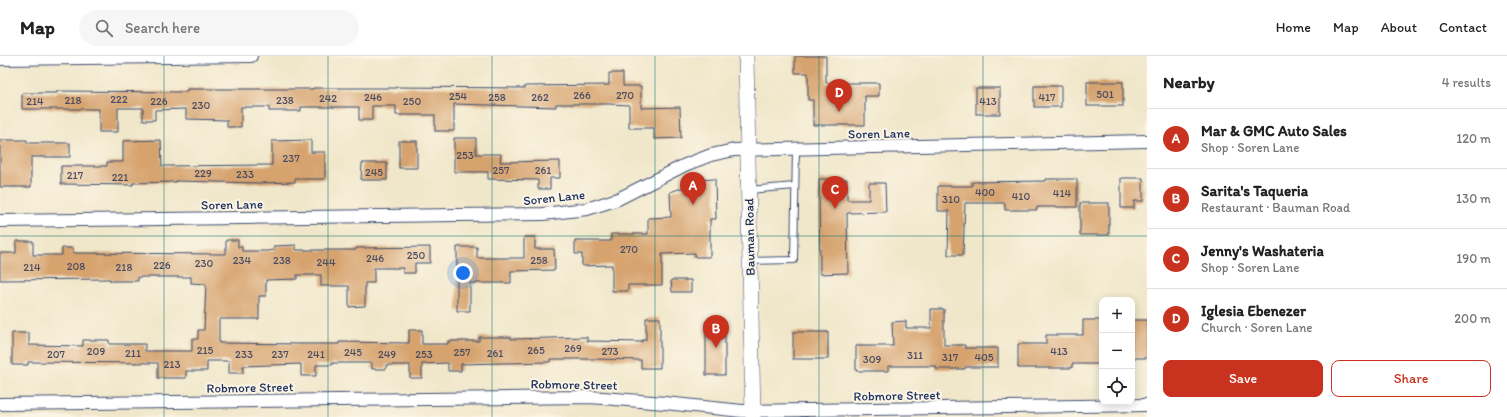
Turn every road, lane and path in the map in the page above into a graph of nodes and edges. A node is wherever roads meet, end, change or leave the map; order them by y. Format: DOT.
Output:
graph roads {
  1 [pos="251,56"];
  2 [pos="746,56"];
  3 [pos="0,59"];
  4 [pos="1147,141"];
  5 [pos="796,149"];
  6 [pos="748,150"];
  7 [pos="795,186"];
  8 [pos="748,190"];
  9 [pos="0,221"];
  10 [pos="750,261"];
  11 [pos="0,404"];
  12 [pos="1147,405"];
  13 [pos="753,414"];
  1 -- 3 [label="street"];
  2 -- 6 [label="street, Bauman Road"];
  4 -- 5 [label="street, Soren Lane"];
  5 -- 6 [label="street, Soren Lane"];
  5 -- 7 [label="lane"];
  6 -- 8 [label="street, Bauman Road"];
  6 -- 9 [label="street, Soren Lane"];
  7 -- 8 [label="lane"];
  7 -- 10 [label="lane"];
  8 -- 10 [label="street, Bauman Road"];
  10 -- 13 [label="street, Bauman Road"];
  11 -- 13 [label="street, Robmore Street"];
  12 -- 13 [label="street, Robmore Street"];
}
